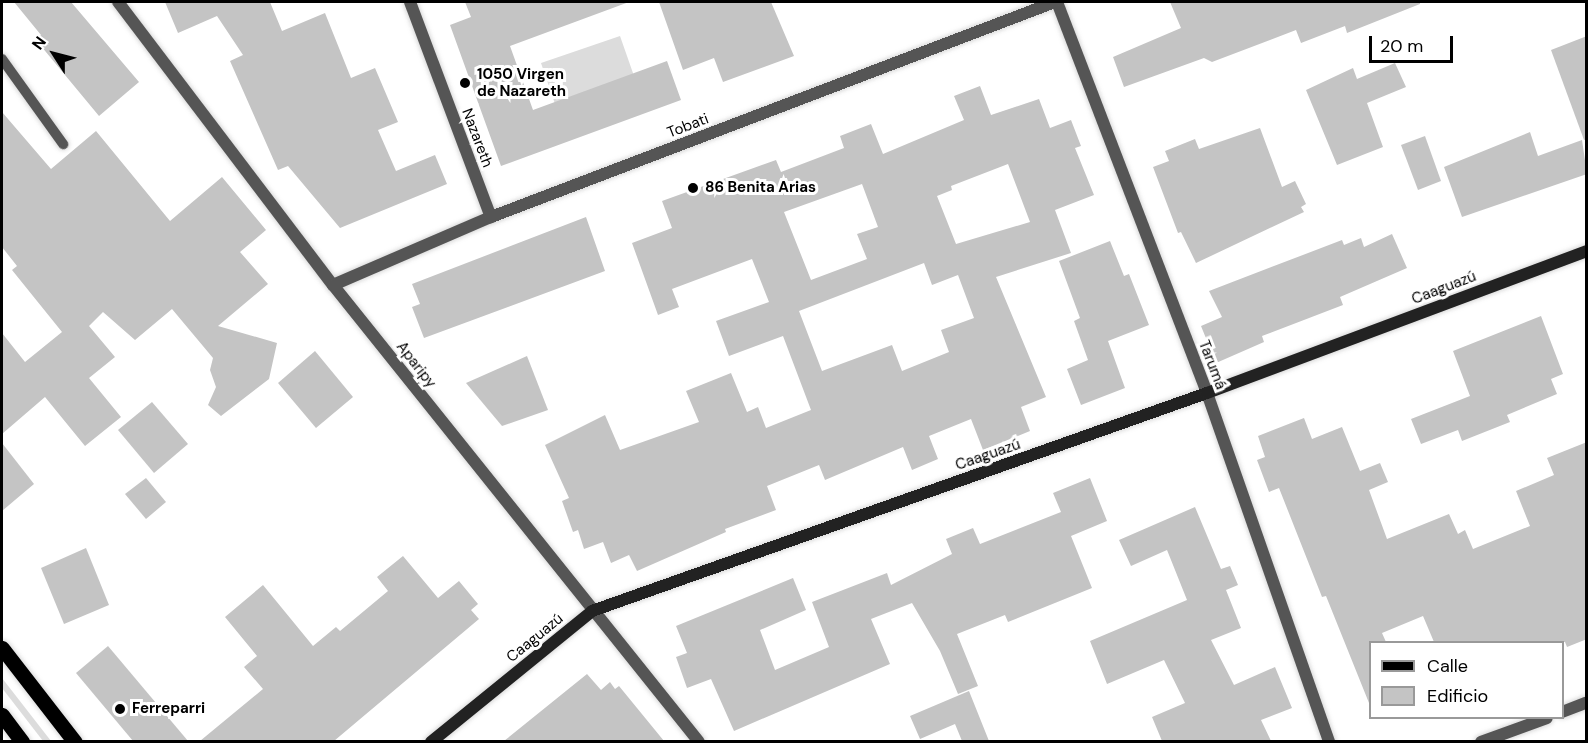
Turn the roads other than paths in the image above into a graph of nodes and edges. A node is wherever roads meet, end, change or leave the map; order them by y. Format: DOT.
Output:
graph roads {
  1 [pos="118,2"];
  2 [pos="410,2"];
  3 [pos="1056,2"];
  4 [pos="2,59"];
  5 [pos="63,144"];
  6 [pos="491,217"];
  7 [pos="1587,251"];
  8 [pos="333,285"];
  9 [pos="1207,393"];
  10 [pos="592,611"];
  11 [pos="2,648"];
  12 [pos="1587,703"];
  13 [pos="1564,712"];
  14 [pos="2,716"];
  15 [pos="1542,719"];
  16 [pos="22,741"];
  17 [pos="75,741"];
  18 [pos="431,741"];
  19 [pos="699,741"];
  20 [pos="1329,741"];
  21 [pos="1481,741"];
  1 -- 8 [label="street, Aparipy"];
  2 -- 6 [label="street, Nazareth"];
  3 -- 6 [label="street, Tobati"];
  3 -- 9 [label="street, Tarumá"];
  4 -- 5 [label="lane"];
  6 -- 8 [label="street, Tobati"];
  7 -- 9 [label="street, Caaguazú"];
  8 -- 10 [label="street, Aparipy"];
  9 -- 10 [label="street, Caaguazú"];
  9 -- 20 [label="street, Tarumá"];
  10 -- 18 [label="street, Caaguazú"];
  10 -- 19 [label="street, Aparipy"];
  11 -- 17 [label="main road"];
  12 -- 13 [label="street"];
  14 -- 16 [label="main road"];
  15 -- 21 [label="street"];
}
